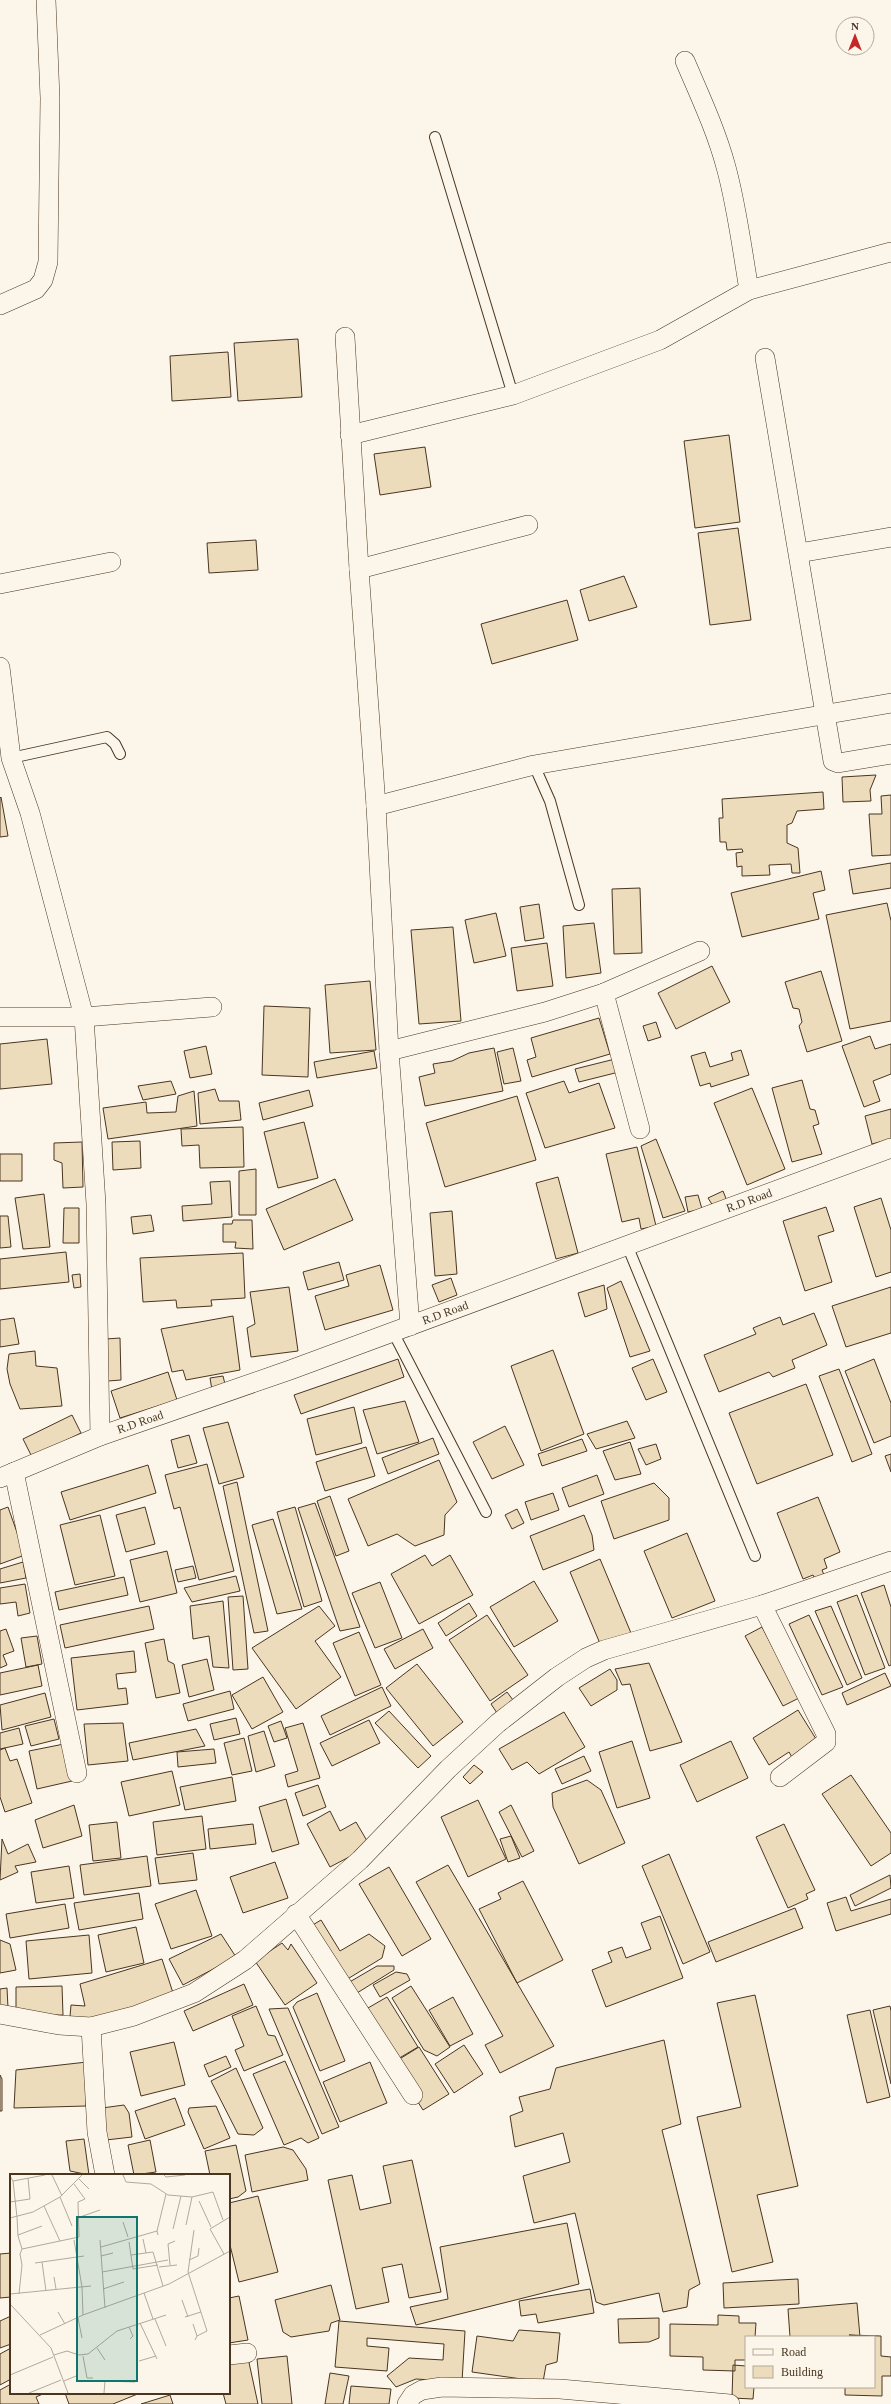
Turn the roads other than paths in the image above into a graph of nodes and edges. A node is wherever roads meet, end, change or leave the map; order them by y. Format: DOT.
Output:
graph roads {
  1 [pos="46,0"];
  2 [pos="685,62"];
  3 [pos="435,137"];
  4 [pos="891,252"];
  5 [pos="749,290"];
  6 [pos="0,305"];
  7 [pos="345,337"];
  8 [pos="765,358"];
  9 [pos="513,395"];
  10 [pos="350,435"];
  11 [pos="528,525"];
  12 [pos="891,537"];
  13 [pos="799,554"];
  14 [pos="111,562"];
  15 [pos="359,569"];
  16 [pos="0,584"];
  17 [pos="0,667"];
  18 [pos="891,703"];
  19 [pos="120,754"];
  20 [pos="891,754"];
  21 [pos="11,758"];
  22 [pos="534,765"];
  23 [pos="376,806"];
  24 [pos="579,905"];
  25 [pos="700,951"];
  26 [pos="604,993"];
  27 [pos="212,1007"];
  28 [pos="0,1016"];
  29 [pos="84,1017"];
  30 [pos="389,1051"];
  31 [pos="640,1129"];
  32 [pos="891,1148"];
  33 [pos="628,1245"];
  34 [pos="402,1329"];
  35 [pos="100,1436"];
  36 [pos="7,1475"];
  37 [pos="486,1512"];
  38 [pos="755,1556"];
  39 [pos="891,1561"];
  40 [pos="762,1604"];
  41 [pos="78,1773"];
  42 [pos="780,1777"];
  43 [pos="296,1914"];
  44 [pos="0,2014"];
  45 [pos="91,2027"];
  46 [pos="413,2095"];
  47 [pos="105,2174"];
  48 [pos="407,2404"];
  49 [pos="730,2404"];
  1 -- 6 [label="street"];
  2 -- 5 [label="street"];
  3 -- 9 [label="lane"];
  4 -- 5 [label="street"];
  5 -- 9 [label="street"];
  7 -- 10 [label="street"];
  8 -- 13 [label="street"];
  9 -- 10 [label="street"];
  10 -- 15 [label="street"];
  11 -- 15 [label="street"];
  12 -- 13 [label="street"];
  13 -- 20 [label="street"];
  14 -- 16 [label="street"];
  15 -- 23 [label="street"];
  17 -- 21 [label="street"];
  18 -- 22 [label="street"];
  19 -- 21 [label="lane"];
  21 -- 29 [label="street"];
  22 -- 23 [label="street"];
  22 -- 24 [label="lane"];
  23 -- 30 [label="street"];
  25 -- 26 [label="street"];
  26 -- 30 [label="street"];
  26 -- 31 [label="street"];
  27 -- 29 [label="street"];
  28 -- 29 [label="street"];
  29 -- 35 [label="street"];
  30 -- 34 [label="street"];
  32 -- 33 [label="street, R.D Road"];
  33 -- 34 [label="street, R.D Road"];
  33 -- 38 [label="lane"];
  34 -- 35 [label="street, R.D Road"];
  34 -- 37 [label="lane"];
  35 -- 36 [label="street, R.D Road"];
  36 -- 41 [label="street"];
  39 -- 40 [label="street"];
  40 -- 42 [label="street"];
  40 -- 43 [label="street"];
  43 -- 45 [label="street"];
  43 -- 46 [label="street"];
  44 -- 45 [label="street"];
  45 -- 47 [label="street"];
  48 -- 49 [label="street"];
}
